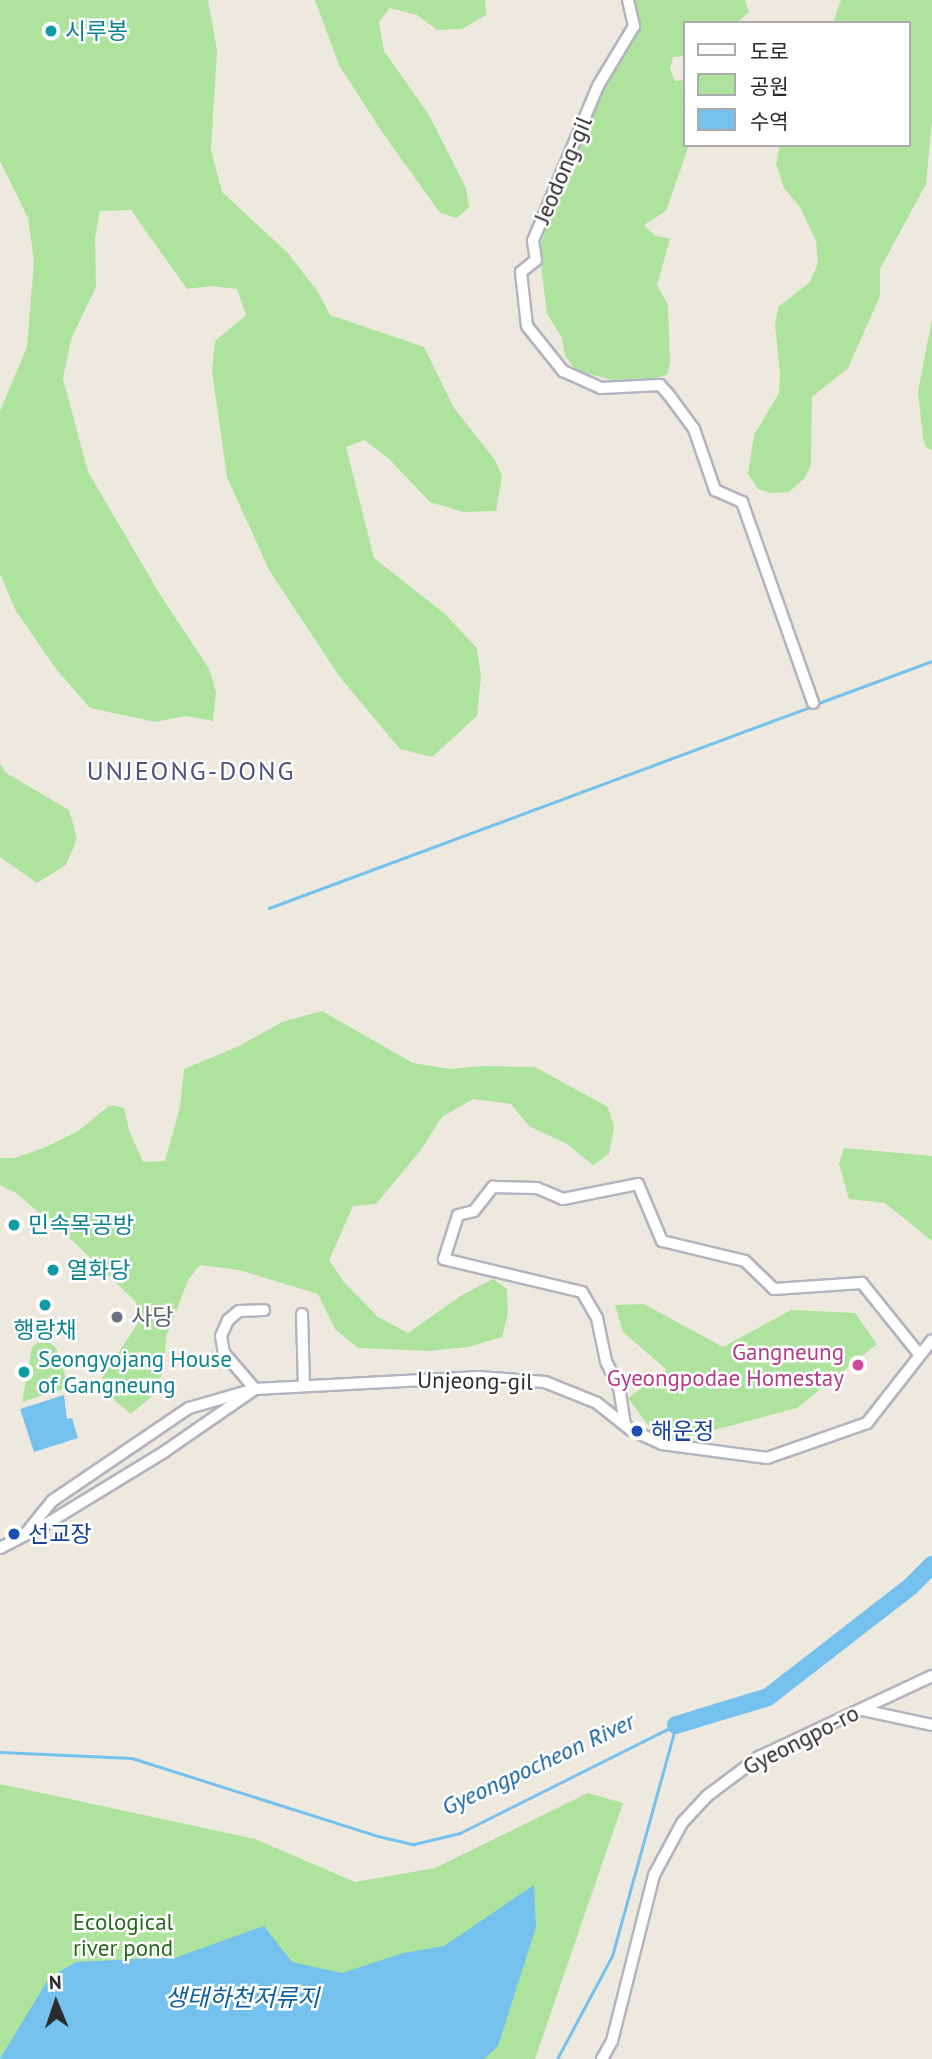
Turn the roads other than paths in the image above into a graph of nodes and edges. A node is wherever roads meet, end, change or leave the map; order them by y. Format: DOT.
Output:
graph roads {
  1 [pos="628,0"];
  2 [pos="813,703"];
  3 [pos="264,1310"];
  4 [pos="302,1314"];
  5 [pos="932,1340"];
  6 [pos="919,1354"];
  7 [pos="303,1385"];
  8 [pos="256,1389"];
  9 [pos="625,1425"];
  10 [pos="26,1534"];
  11 [pos="0,1548"];
  12 [pos="932,1676"];
  13 [pos="859,1710"];
  14 [pos="932,1725"];
  15 [pos="602,2059"];
  1 -- 2 [label="street, Jeodong-gil"];
  3 -- 8 [label="street"];
  4 -- 7 [label="street"];
  5 -- 6 [label="street, Unjeong-gil"];
  6 -- 9 [label="street, Unjeong-gil"];
  6 -- 9 [label="street"];
  7 -- 8 [label="street, Unjeong-gil"];
  7 -- 9 [label="street, Unjeong-gil"];
  8 -- 10 [label="street, Unjeong-gil"];
  8 -- 10 [label="street"];
  10 -- 11 [label="street, Unjeong-gil"];
  12 -- 13 [label="street, Gyeongpo-ro"];
  13 -- 14 [label="street"];
  13 -- 15 [label="street, Gyeongpo-ro"];
}
